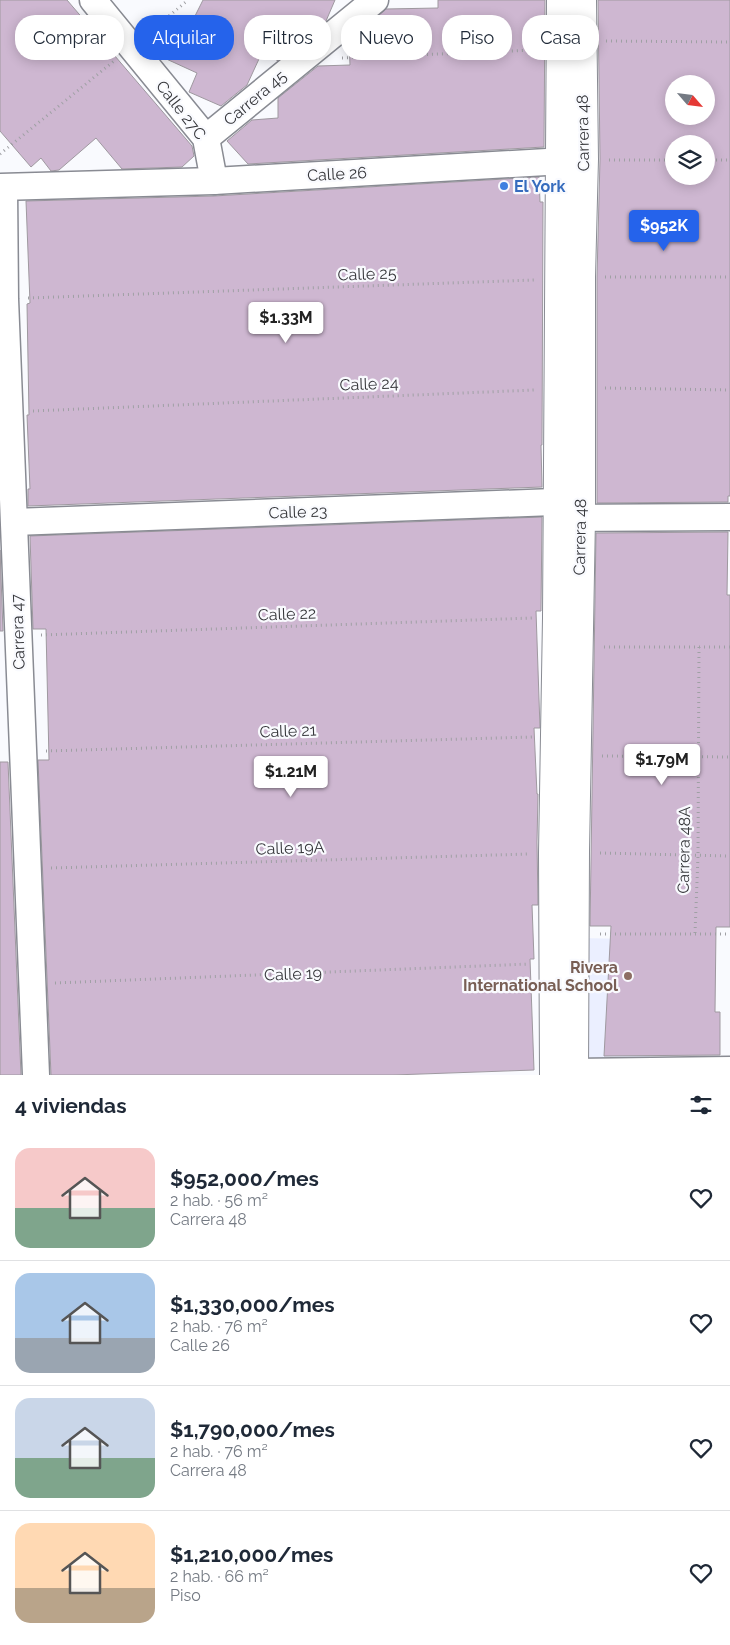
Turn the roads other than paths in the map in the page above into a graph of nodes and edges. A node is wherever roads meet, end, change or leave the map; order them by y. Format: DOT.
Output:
graph roads {
  1 [pos="93,0"];
  2 [pos="374,0"];
  3 [pos="561,0"];
  4 [pos="582,0"];
  5 [pos="564,15"];
  6 [pos="578,15"];
  7 [pos="571,60"];
  8 [pos="206,138"];
  9 [pos="573,160"];
  10 [pos="214,181"];
  11 [pos="2,188"];
  12 [pos="569,510"];
  13 [pos="730,517"];
  14 [pos="14,522"];
  15 [pos="564,853"];
  16 [pos="730,1070"];
  17 [pos="567,1074"];
  18 [pos="36,1075"];
  1 -- 8 [label="street, Calle 27C"];
  2 -- 8 [label="street, Carrera 45"];
  3 -- 5 [label="street, Carrera 48"];
  4 -- 6 [label="street, Carrera 48"];
  7 -- 9 [label="street, Carrera 48"];
  8 -- 10 [label="street, Calle 27C"];
  9 -- 10 [label="street, Calle 26"];
  9 -- 12 [label="street, Carrera 48"];
  10 -- 11 [label="street, Calle 26"];
  11 -- 14 [label="street, Carrera 47"];
  12 -- 13 [label="street, Calle 23"];
  12 -- 14 [label="street, Calle 23"];
  12 -- 15 [label="street, Carrera 48"];
  12 -- 15 [label="street, Carrera 48"];
  14 -- 18 [label="street, Carrera 47"];
  15 -- 17 [label="street, Carrera 48"];
  15 -- 17 [label="street, Carrera 48"];
  16 -- 17 [label="street"];
}
